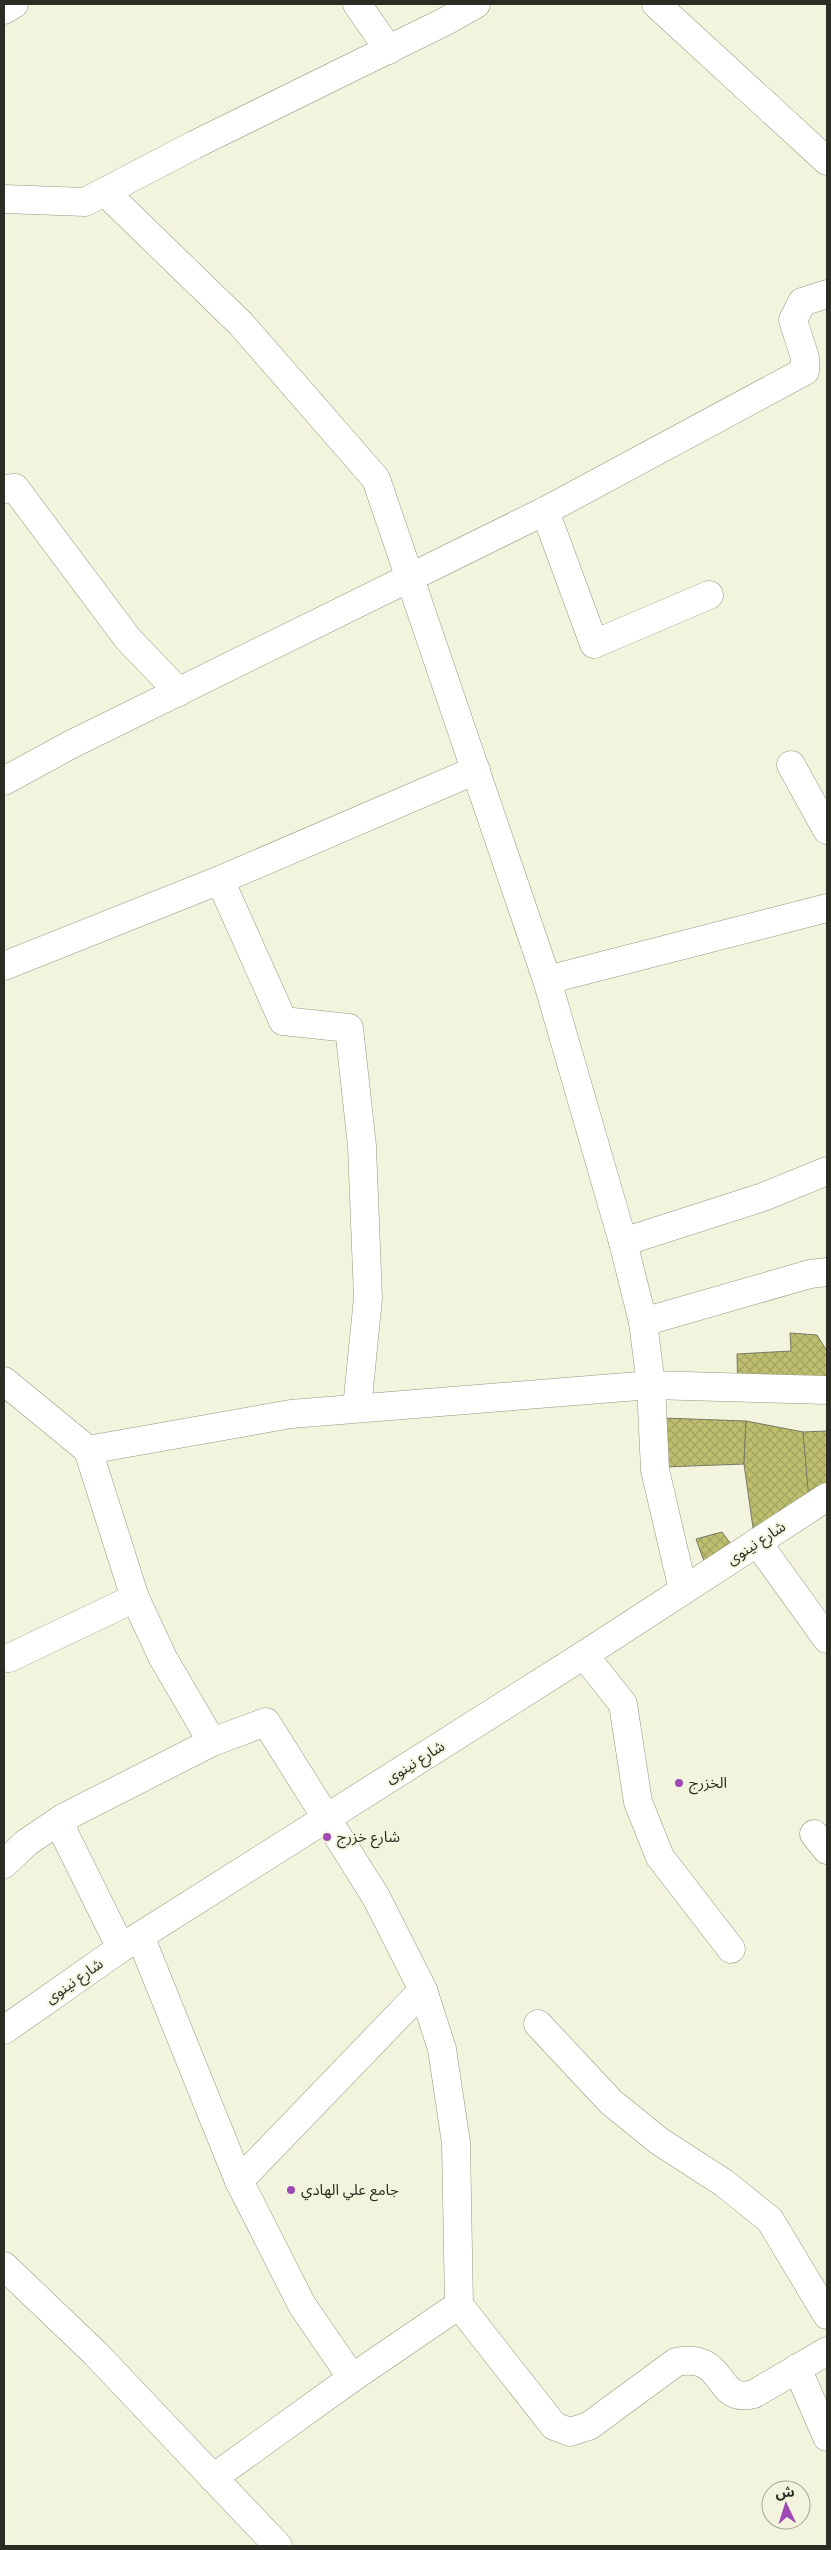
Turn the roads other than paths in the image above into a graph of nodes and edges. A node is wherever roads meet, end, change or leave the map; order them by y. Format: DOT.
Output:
graph roads {
  1 [pos="14,4"];
  2 [pos="357,4"];
  3 [pos="476,4"];
  4 [pos="656,4"];
  5 [pos="4,10"];
  6 [pos="389,50"];
  7 [pos="827,161"];
  8 [pos="105,192"];
  9 [pos="4,199"];
  10 [pos="827,294"];
  11 [pos="4,490"];
  12 [pos="545,511"];
  13 [pos="410,578"];
  14 [pos="709,595"];
  15 [pos="179,692"];
  16 [pos="791,765"];
  17 [pos="476,770"];
  18 [pos="4,781"];
  19 [pos="827,830"];
  20 [pos="220,880"];
  21 [pos="827,908"];
  22 [pos="4,966"];
  23 [pos="547,980"];
  24 [pos="827,1171"];
  25 [pos="623,1242"];
  26 [pos="827,1272"];
  27 [pos="643,1322"];
  28 [pos="4,1382"];
  29 [pos="651,1385"];
  30 [pos="827,1390"];
  31 [pos="357,1408"];
  32 [pos="88,1450"];
  33 [pos="827,1497"];
  34 [pos="757,1542"];
  35 [pos="683,1590"];
  36 [pos="136,1598"];
  37 [pos="827,1639"];
  38 [pos="584,1655"];
  39 [pos="9,1658"];
  40 [pos="212,1742"];
  41 [pos="327,1817"];
  42 [pos="63,1818"];
  43 [pos="4,1864"];
  44 [pos="130,1942"];
  45 [pos="731,1949"];
  46 [pos="423,1990"];
  47 [pos="538,2024"];
  48 [pos="4,2030"];
  49 [pos="239,2181"];
  50 [pos="4,2266"];
  51 [pos="459,2305"];
  52 [pos="827,2315"];
  53 [pos="827,2351"];
  54 [pos="797,2368"];
  55 [pos="352,2378"];
  56 [pos="827,2437"];
  57 [pos="213,2478"];
  58 [pos="278,2546"];
  1 -- 5 [label="street"];
  2 -- 6 [label="street"];
  3 -- 6 [label="street"];
  4 -- 7 [label="street"];
  6 -- 8 [label="street"];
  8 -- 9 [label="street"];
  8 -- 13 [label="street"];
  10 -- 12 [label="street"];
  11 -- 15 [label="street"];
  12 -- 13 [label="street"];
  12 -- 14 [label="street"];
  13 -- 15 [label="street"];
  13 -- 17 [label="street"];
  15 -- 18 [label="street"];
  16 -- 19 [label="street"];
  17 -- 20 [label="street"];
  17 -- 23 [label="street"];
  20 -- 22 [label="street"];
  20 -- 31 [label="street"];
  21 -- 23 [label="street"];
  23 -- 25 [label="street"];
  24 -- 25 [label="street"];
  25 -- 27 [label="street"];
  26 -- 27 [label="street"];
  27 -- 29 [label="street"];
  28 -- 32 [label="street"];
  29 -- 30 [label="street"];
  29 -- 31 [label="street"];
  29 -- 35 [label="street"];
  31 -- 32 [label="street"];
  32 -- 36 [label="street"];
  33 -- 34 [label="street, شارع نينوى"];
  34 -- 35 [label="street, شارع نينوى"];
  34 -- 37 [label="street"];
  35 -- 38 [label="street, شارع نينوى"];
  36 -- 39 [label="street"];
  36 -- 40 [label="street"];
  38 -- 41 [label="street, شارع نينوى"];
  38 -- 45 [label="street"];
  40 -- 41 [label="street"];
  40 -- 42 [label="street"];
  41 -- 44 [label="street, شارع نينوى"];
  41 -- 46 [label="street"];
  42 -- 43 [label="street"];
  42 -- 44 [label="street"];
  44 -- 48 [label="street, شارع نينوى"];
  44 -- 49 [label="street"];
  46 -- 49 [label="street"];
  46 -- 51 [label="street"];
  47 -- 52 [label="street"];
  49 -- 55 [label="street"];
  50 -- 57 [label="street"];
  51 -- 54 [label="street"];
  51 -- 55 [label="street"];
  53 -- 54 [label="street"];
  54 -- 56 [label="street"];
  55 -- 57 [label="street"];
  57 -- 58 [label="street"];
}
